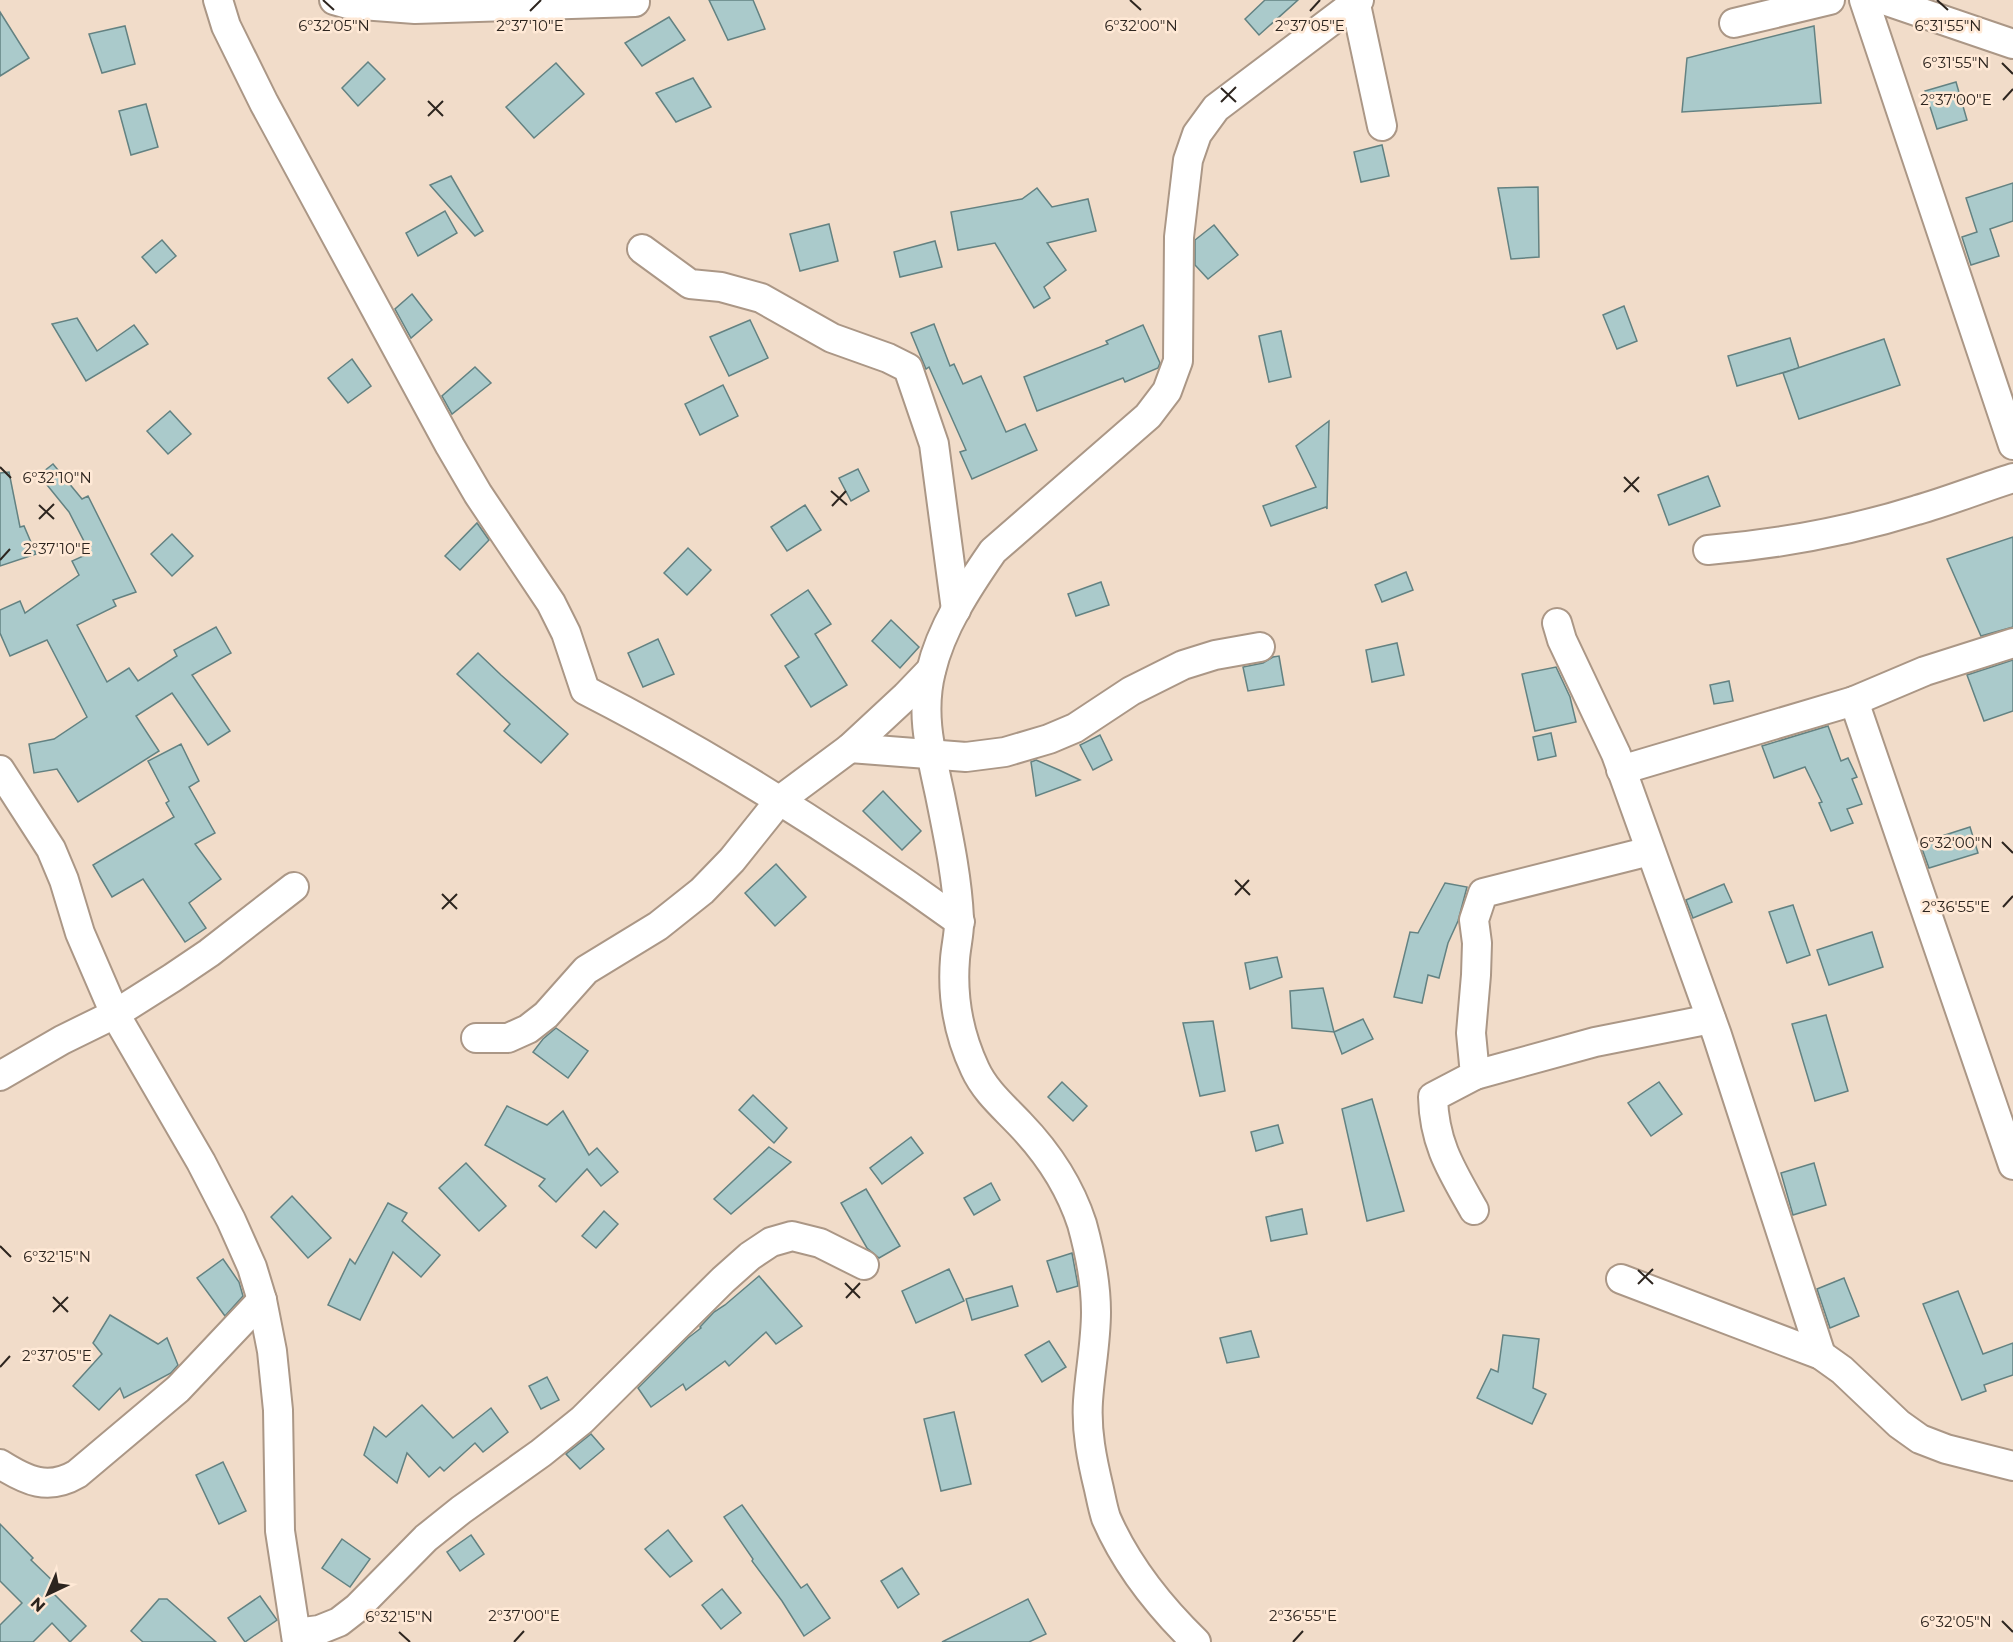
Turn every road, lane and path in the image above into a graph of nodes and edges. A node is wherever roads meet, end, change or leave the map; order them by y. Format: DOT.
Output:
graph roads {
  1 [pos="218,0"];
  2 [pos="334,0"];
  3 [pos="1830,0"];
  4 [pos="1864,0"];
  5 [pos="1884,0"];
  6 [pos="1357,1"];
  7 [pos="635,2"];
  8 [pos="1734,23"];
  9 [pos="2013,44"];
  10 [pos="1382,126"];
  11 [pos="642,249"];
  12 [pos="2013,445"];
  13 [pos="2013,478"];
  14 [pos="1708,550"];
  15 [pos="956,610"];
  16 [pos="1557,623"];
  17 [pos="2013,643"];
  18 [pos="1260,647"];
  19 [pos="931,670"];
  20 [pos="1854,701"];
  21 [pos="850,748"];
  22 [pos="930,754"];
  23 [pos="0,770"];
  24 [pos="1621,770"];
  25 [pos="780,800"];
  26 [pos="1650,851"];
  27 [pos="294,887"];
  28 [pos="960,922"];
  29 [pos="115,1014"];
  30 [pos="1711,1019"];
  31 [pos="476,1038"];
  32 [pos="1475,1075"];
  33 [pos="0,1076"];
  34 [pos="2013,1165"];
  35 [pos="1474,1210"];
  36 [pos="864,1265"];
  37 [pos="1621,1279"];
  38 [pos="262,1300"];
  39 [pos="1821,1355"];
  40 [pos="0,1464"];
  41 [pos="2013,1466"];
  42 [pos="296,1637"];
  43 [pos="1196,1642"];
  1 -- 25 [label="street"];
  2 -- 7 [label="street"];
  3 -- 8 [label="street"];
  4 -- 12 [label="street"];
  5 -- 9 [label="street"];
  6 -- 10 [label="street"];
  6 -- 15 [label="street"];
  11 -- 15 [label="street"];
  13 -- 14 [label="street"];
  15 -- 19 [label="street"];
  16 -- 24 [label="street"];
  17 -- 20 [label="street"];
  18 -- 22 [label="street"];
  19 -- 21 [label="street"];
  19 -- 22 [label="street"];
  20 -- 24 [label="street"];
  20 -- 34 [label="street"];
  21 -- 22 [label="street"];
  21 -- 25 [label="street"];
  22 -- 28 [label="street"];
  23 -- 29 [label="street"];
  24 -- 26 [label="street"];
  25 -- 28 [label="street"];
  25 -- 31 [label="street"];
  26 -- 30 [label="street"];
  26 -- 32 [label="street"];
  27 -- 29 [label="street"];
  28 -- 43 [label="street"];
  29 -- 33 [label="street"];
  29 -- 38 [label="street"];
  30 -- 32 [label="street"];
  30 -- 39 [label="street"];
  32 -- 35 [label="street"];
  36 -- 42 [label="street"];
  37 -- 39 [label="street"];
  38 -- 40 [label="street"];
  38 -- 42 [label="street"];
  39 -- 41 [label="street"];
}
